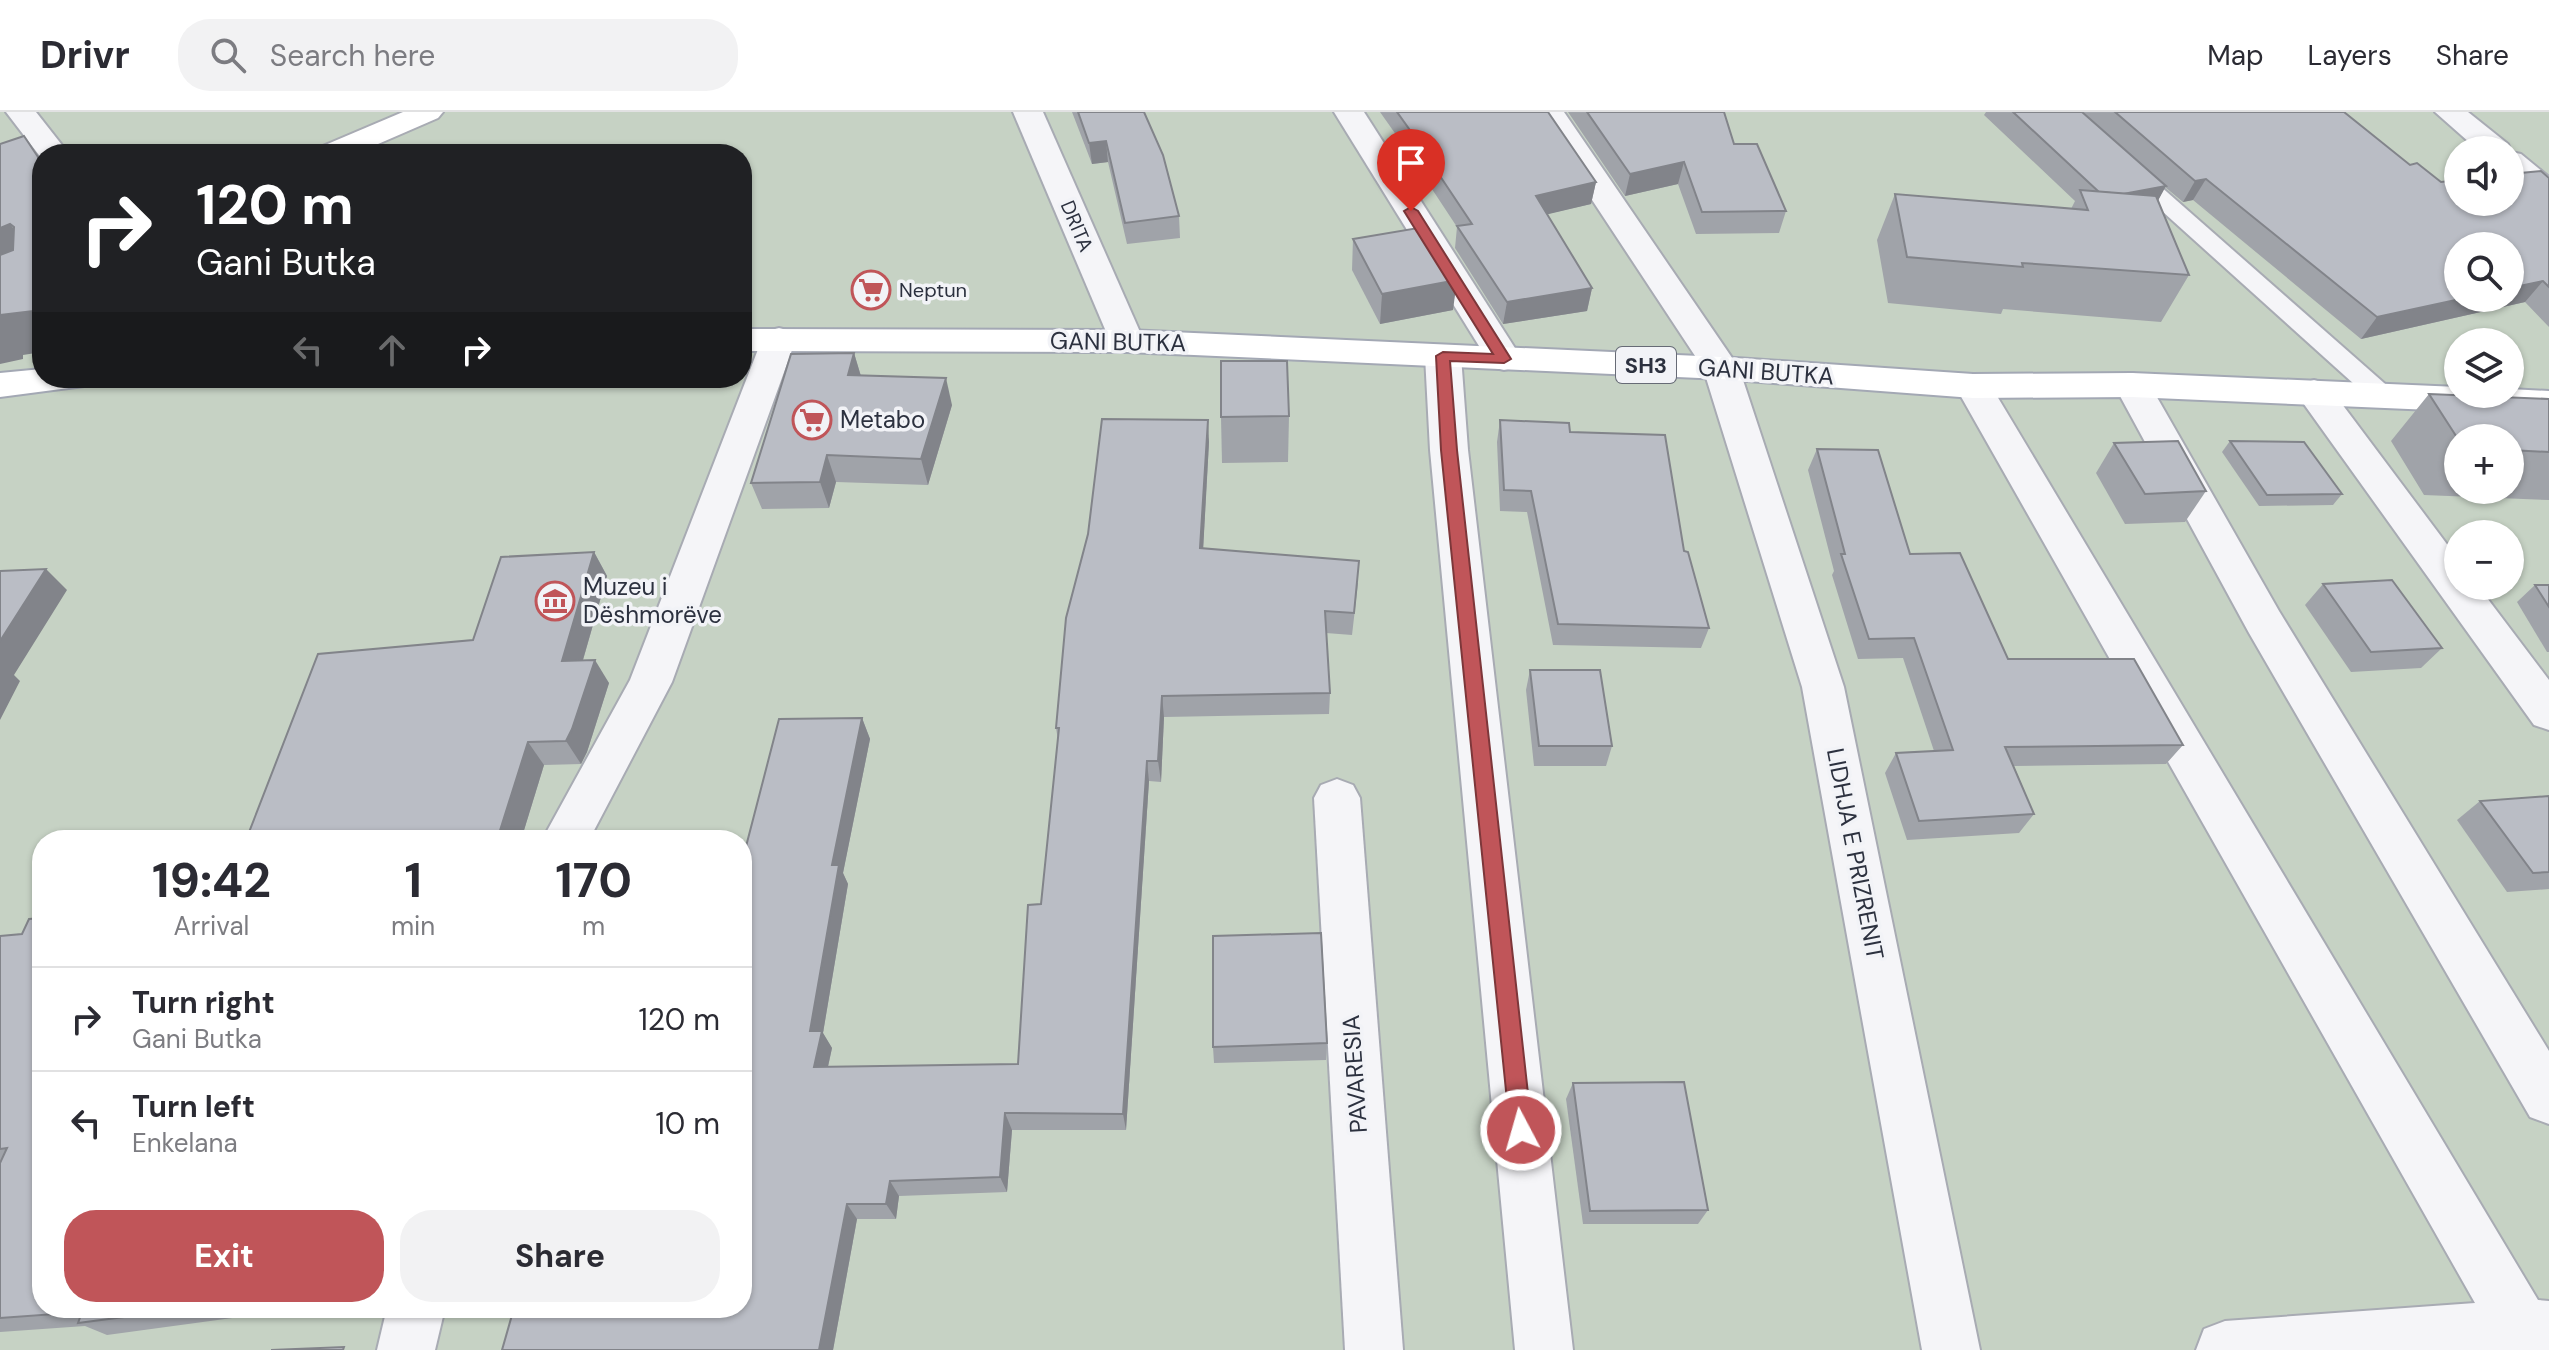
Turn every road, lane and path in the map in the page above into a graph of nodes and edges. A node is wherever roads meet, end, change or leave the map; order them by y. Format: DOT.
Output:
graph roads {
  1 [pos="21,112"];
  2 [pos="428,112"];
  3 [pos="1028,112"];
  4 [pos="1349,112"];
  5 [pos="1549,112"];
  6 [pos="2063,112"];
  7 [pos="2450,112"];
  8 [pos="2480,136"];
  9 [pos="46,144"];
  10 [pos="353,144"];
  11 [pos="2524,172"];
  12 [pos="2549,193"];
  13 [pos="761,340"];
  14 [pos="1127,341"];
  15 [pos="1443,356"];
  16 [pos="1504,359"];
  17 [pos="752,368"];
  18 [pos="1721,368"];
  19 [pos="32,382"];
  20 [pos="0,385"];
  21 [pos="2132,385"];
  22 [pos="1973,386"];
  23 [pos="746,388"];
  24 [pos="2314,392"];
  25 [pos="2383,396"];
  26 [pos="2549,403"];
  27 [pos="2549,713"];
  28 [pos="1337,798"];
  29 [pos="570,830"];
  30 [pos="2549,1099"];
  31 [pos="414,1318"];
  32 [pos="2536,1329"];
  33 [pos="406,1350"];
  34 [pos="1374,1350"];
  35 [pos="1544,1350"];
  36 [pos="1951,1350"];
  37 [pos="2225,1350"];
  1 -- 9 [label="street"];
  2 -- 10 [label="main road"];
  3 -- 14 [label="street, DRITA"];
  4 -- 16 [label="street"];
  5 -- 18 [label="street, LIDHJA E PRIZRENIT"];
  6 -- 25 [label="lane"];
  7 -- 8 [label="street"];
  11 -- 12 [label="street"];
  13 -- 14 [label="main road, GANI BUTKA / SH3"];
  13 -- 17 [label="street"];
  14 -- 15 [label="main road, GANI BUTKA / SH3"];
  15 -- 16 [label="main road, GANI BUTKA / SH3"];
  15 -- 35 [label="street"];
  16 -- 18 [label="main road, GANI BUTKA / SH3"];
  18 -- 22 [label="main road, GANI BUTKA / SH3"];
  18 -- 36 [label="street, LIDHJA E PRIZRENIT"];
  19 -- 20 [label="main road"];
  21 -- 22 [label="main road, GANI BUTKA / SH3"];
  21 -- 24 [label="main road, GANI BUTKA / SH3"];
  21 -- 30 [label="street"];
  22 -- 32 [label="street"];
  23 -- 29 [label="street"];
  24 -- 25 [label="main road, GANI BUTKA / SH3"];
  24 -- 27 [label="street"];
  25 -- 26 [label="main road, GANI BUTKA / SH3"];
  28 -- 34 [label="street, PAVARESIA"];
  31 -- 33 [label="street"];
  32 -- 37 [label="street"];
}
